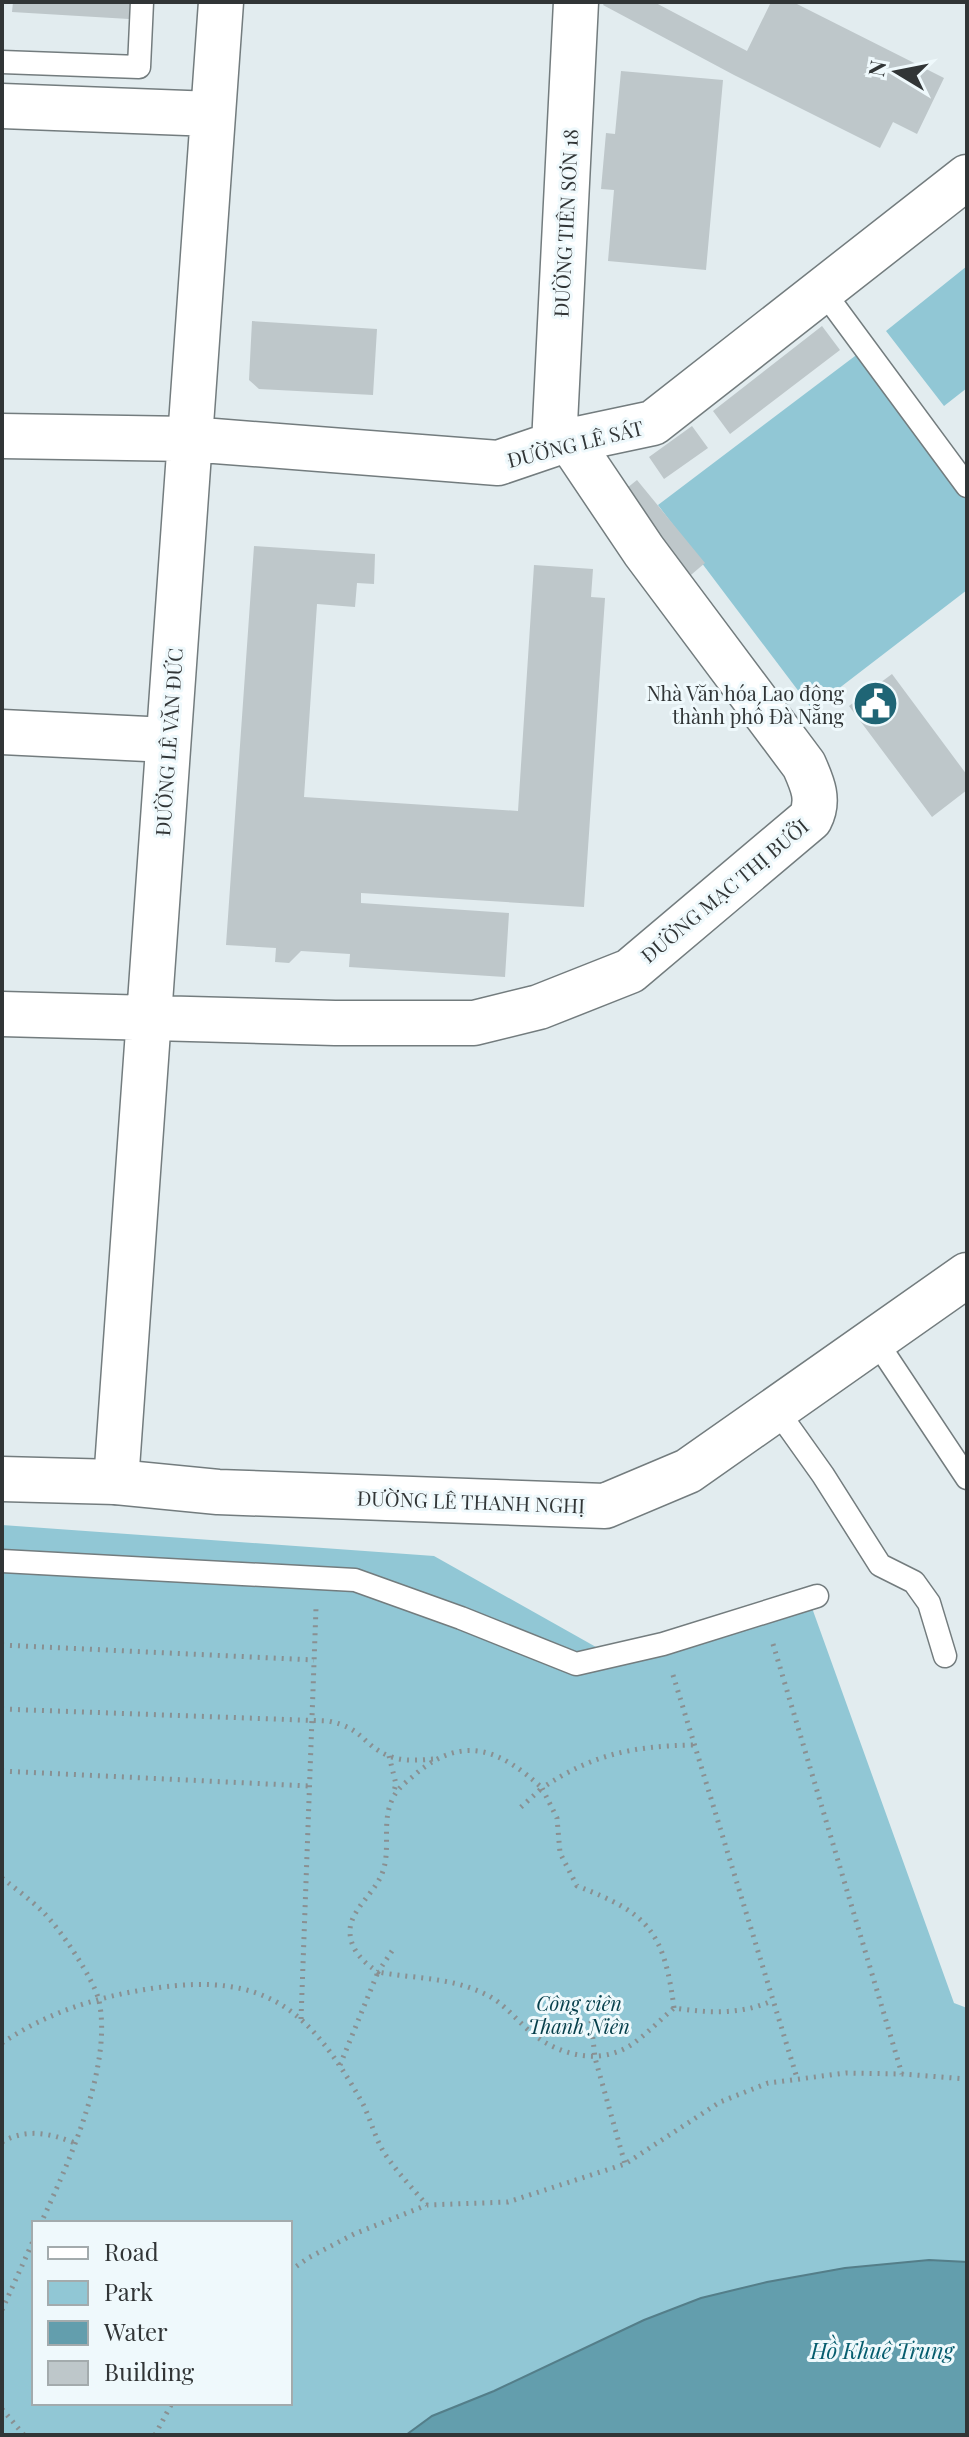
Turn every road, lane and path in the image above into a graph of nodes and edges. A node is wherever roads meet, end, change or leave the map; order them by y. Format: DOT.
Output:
graph roads {
  1 [pos="142,2"];
  2 [pos="221,2"];
  3 [pos="576,2"];
  4 [pos="2,62"];
  5 [pos="73,64"];
  6 [pos="2,106"];
  7 [pos="71,108"];
  8 [pos="213,114"];
  9 [pos="967,177"];
  10 [pos="823,291"];
  11 [pos="2,436"];
  12 [pos="189,439"];
  13 [pos="562,443"];
  14 [pos="967,486"];
  15 [pos="2,732"];
  16 [pos="168,740"];
  17 [pos="2,1014"];
  18 [pos="149,1018"];
  19 [pos="967,1275"];
  20 [pos="876,1341"];
  21 [pos="776,1409"];
  22 [pos="967,1478"];
  23 [pos="2,1479"];
  24 [pos="116,1482"];
  25 [pos="2,1561"];
  26 [pos="317,1579"];
  27 [pos="817,1596"];
  28 [pos="764,1612"];
  29 [pos="663,1644"];
  30 [pos="2,1645"];
  31 [pos="945,1656"];
  32 [pos="314,1660"];
  33 [pos="2,1709"];
  34 [pos="312,1721"];
  35 [pos="694,1745"];
  36 [pos="389,1756"];
  37 [pos="434,1759"];
  38 [pos="2,1771"];
  39 [pos="309,1786"];
  40 [pos="542,1788"];
  41 [pos="392,1799"];
  42 [pos="520,1808"];
  43 [pos="2,1878"];
  44 [pos="392,1951"];
  45 [pos="378,1972"];
  46 [pos="99,2000"];
  47 [pos="772,2001"];
  48 [pos="674,2008"];
  49 [pos="301,2019"];
  50 [pos="591,2021"];
  51 [pos="2,2043"];
  52 [pos="595,2058"];
  53 [pos="339,2065"];
  54 [pos="902,2074"];
  55 [pos="797,2078"];
  56 [pos="967,2079"];
  57 [pos="2,2142"];
  58 [pos="75,2143"];
  59 [pos="625,2164"];
  60 [pos="427,2205"];
  61 [pos="42,2221"];
  62 [pos="32,2243"];
  63 [pos="292,2270"];
  64 [pos="2,2310"];
  65 [pos="171,2405"];
  66 [pos="2,2409"];
  67 [pos="24,2435"];
  68 [pos="155,2435"];
  1 -- 5 [label="lane"];
  2 -- 8 [label="street, ĐƯỜNG LÊ VĂN ĐỨC"];
  3 -- 13 [label="street, ĐƯỜNG TIÊN SƠN 18"];
  4 -- 5 [label="lane"];
  5 -- 7 [label="lane"];
  6 -- 7 [label="street"];
  7 -- 8 [label="street"];
  8 -- 12 [label="street, ĐƯỜNG LÊ VĂN ĐỨC"];
  9 -- 10 [label="street, ĐƯỜNG LÊ SÁT"];
  10 -- 13 [label="street, ĐƯỜNG LÊ SÁT"];
  10 -- 14 [label="lane"];
  11 -- 12 [label="street, ĐƯỜNG LÊ SÁT"];
  12 -- 13 [label="street, ĐƯỜNG LÊ SÁT"];
  12 -- 16 [label="street, ĐƯỜNG LÊ VĂN ĐỨC"];
  13 -- 18 [label="street, ĐƯỜNG MẠC THỊ BƯỞI"];
  15 -- 16 [label="street"];
  16 -- 18 [label="street, ĐƯỜNG LÊ VĂN ĐỨC"];
  17 -- 18 [label="street, ĐƯỜNG MẠC THỊ BƯỞI"];
  18 -- 24 [label="street, ĐƯỜNG LÊ VĂN ĐỨC"];
  19 -- 20 [label="street, ĐƯỜNG LÊ THANH NGHỊ"];
  20 -- 21 [label="street, ĐƯỜNG LÊ THANH NGHỊ"];
  20 -- 22 [label="lane"];
  21 -- 24 [label="street, ĐƯỜNG LÊ THANH NGHỊ"];
  21 -- 31 [label="lane"];
  23 -- 24 [label="street, ĐƯỜNG LÊ THANH NGHỊ"];
  25 -- 26 [label="lane"];
  26 -- 29 [label="lane"];
  26 -- 32 [label="path"];
  27 -- 28 [label="lane"];
  28 -- 29 [label="lane"];
  28 -- 54 [label="path"];
  29 -- 35 [label="path"];
  30 -- 32 [label="path"];
  32 -- 34 [label="path"];
  33 -- 34 [label="path"];
  34 -- 36 [label="path"];
  34 -- 39 [label="path"];
  35 -- 40 [label="path"];
  35 -- 47 [label="path"];
  36 -- 37 [label="path"];
  36 -- 41 [label="path"];
  37 -- 40 [label="path"];
  37 -- 41 [label="path"];
  38 -- 39 [label="path"];
  39 -- 49 [label="path"];
  40 -- 42 [label="path"];
  40 -- 48 [label="path"];
  41 -- 45 [label="path"];
  43 -- 46 [label="path"];
  44 -- 45 [label="path"];
  45 -- 52 [label="path"];
  45 -- 53 [label="path"];
  46 -- 49 [label="path"];
  46 -- 51 [label="path"];
  46 -- 58 [label="path"];
  47 -- 48 [label="path"];
  47 -- 55 [label="path"];
  48 -- 52 [label="path"];
  49 -- 53 [label="path"];
  50 -- 52 [label="path"];
  52 -- 59 [label="path"];
  53 -- 60 [label="path"];
  54 -- 55 [label="path"];
  54 -- 56 [label="path"];
  55 -- 59 [label="path"];
  57 -- 58 [label="path"];
  58 -- 61 [label="path"];
  59 -- 60 [label="path"];
  60 -- 63 [label="path"];
  62 -- 64 [label="path"];
  65 -- 68 [label="path"];
  66 -- 67 [label="path"];
}
